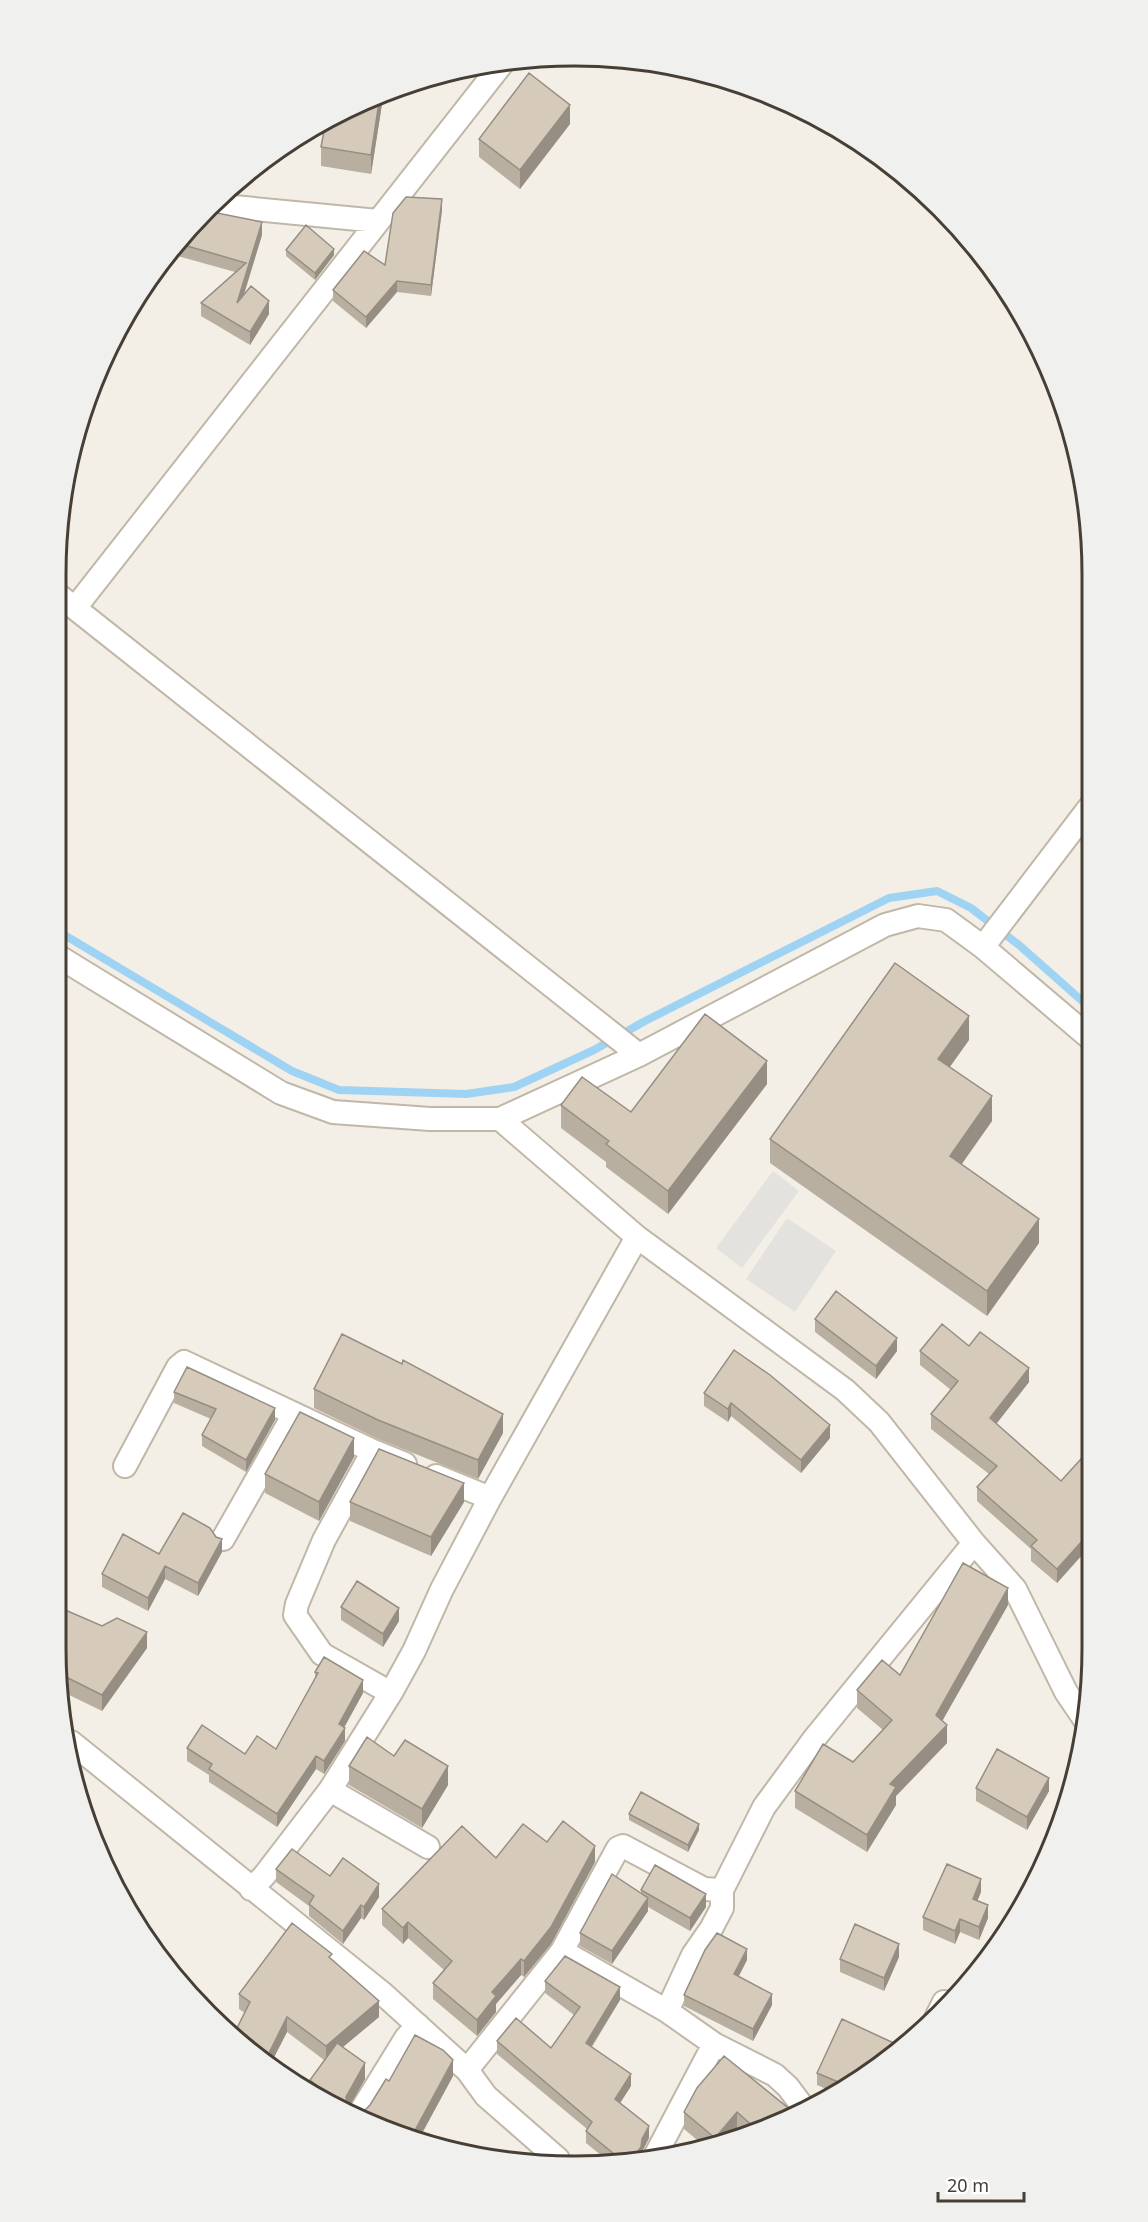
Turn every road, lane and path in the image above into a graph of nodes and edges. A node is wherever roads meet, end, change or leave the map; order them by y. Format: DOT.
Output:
graph roads {
  1 [pos="495,72"];
  2 [pos="224,206"];
  3 [pos="378,221"];
  4 [pos="66,601"];
  5 [pos="75,608"];
  6 [pos="1082,817"];
  7 [pos="985,944"];
  8 [pos="66,961"];
  9 [pos="1082,1031"];
  10 [pos="633,1051"];
  11 [pos="500,1119"];
  12 [pos="638,1237"];
  13 [pos="294,1414"];
  14 [pos="373,1451"];
  15 [pos="125,1467"];
  16 [pos="490,1498"];
  17 [pos="223,1539"];
  18 [pos="974,1543"];
  19 [pos="392,1692"];
  20 [pos="1078,1710"];
  21 [pos="76,1746"];
  22 [pos="330,1790"];
  23 [pos="428,1847"];
  24 [pos="251,1889"];
  25 [pos="722,1890"];
  26 [pos="562,1951"];
  27 [pos="667,2011"];
  28 [pos="418,2025"];
  29 [pos="714,2044"];
  30 [pos="467,2070"];
  31 [pos="800,2103"];
  32 [pos="362,2109"];
  33 [pos="659,2149"];
  34 [pos="554,2155"];
  1 -- 3 [label="street"];
  2 -- 3 [label="street"];
  3 -- 5 [label="street"];
  4 -- 5 [label="street"];
  5 -- 10 [label="street"];
  6 -- 7 [label="street"];
  7 -- 9 [label="street"];
  7 -- 10 [label="street"];
  8 -- 11 [label="street"];
  10 -- 11 [label="street"];
  11 -- 12 [label="street"];
  12 -- 16 [label="street"];
  12 -- 18 [label="street"];
  13 -- 14 [label="street"];
  13 -- 15 [label="street"];
  13 -- 17 [label="street"];
  14 -- 16 [label="street"];
  14 -- 19 [label="street"];
  16 -- 19 [label="street"];
  18 -- 20 [label="street"];
  18 -- 25 [label="street"];
  19 -- 22 [label="street"];
  21 -- 24 [label="street"];
  22 -- 23 [label="street"];
  22 -- 24 [label="street"];
  24 -- 28 [label="street"];
  25 -- 26 [label="street"];
  25 -- 27 [label="street"];
  26 -- 27 [label="street"];
  26 -- 30 [label="street"];
  27 -- 29 [label="street"];
  28 -- 30 [label="street"];
  28 -- 32 [label="street"];
  29 -- 31 [label="street"];
  29 -- 33 [label="street"];
  30 -- 34 [label="street"];
}
